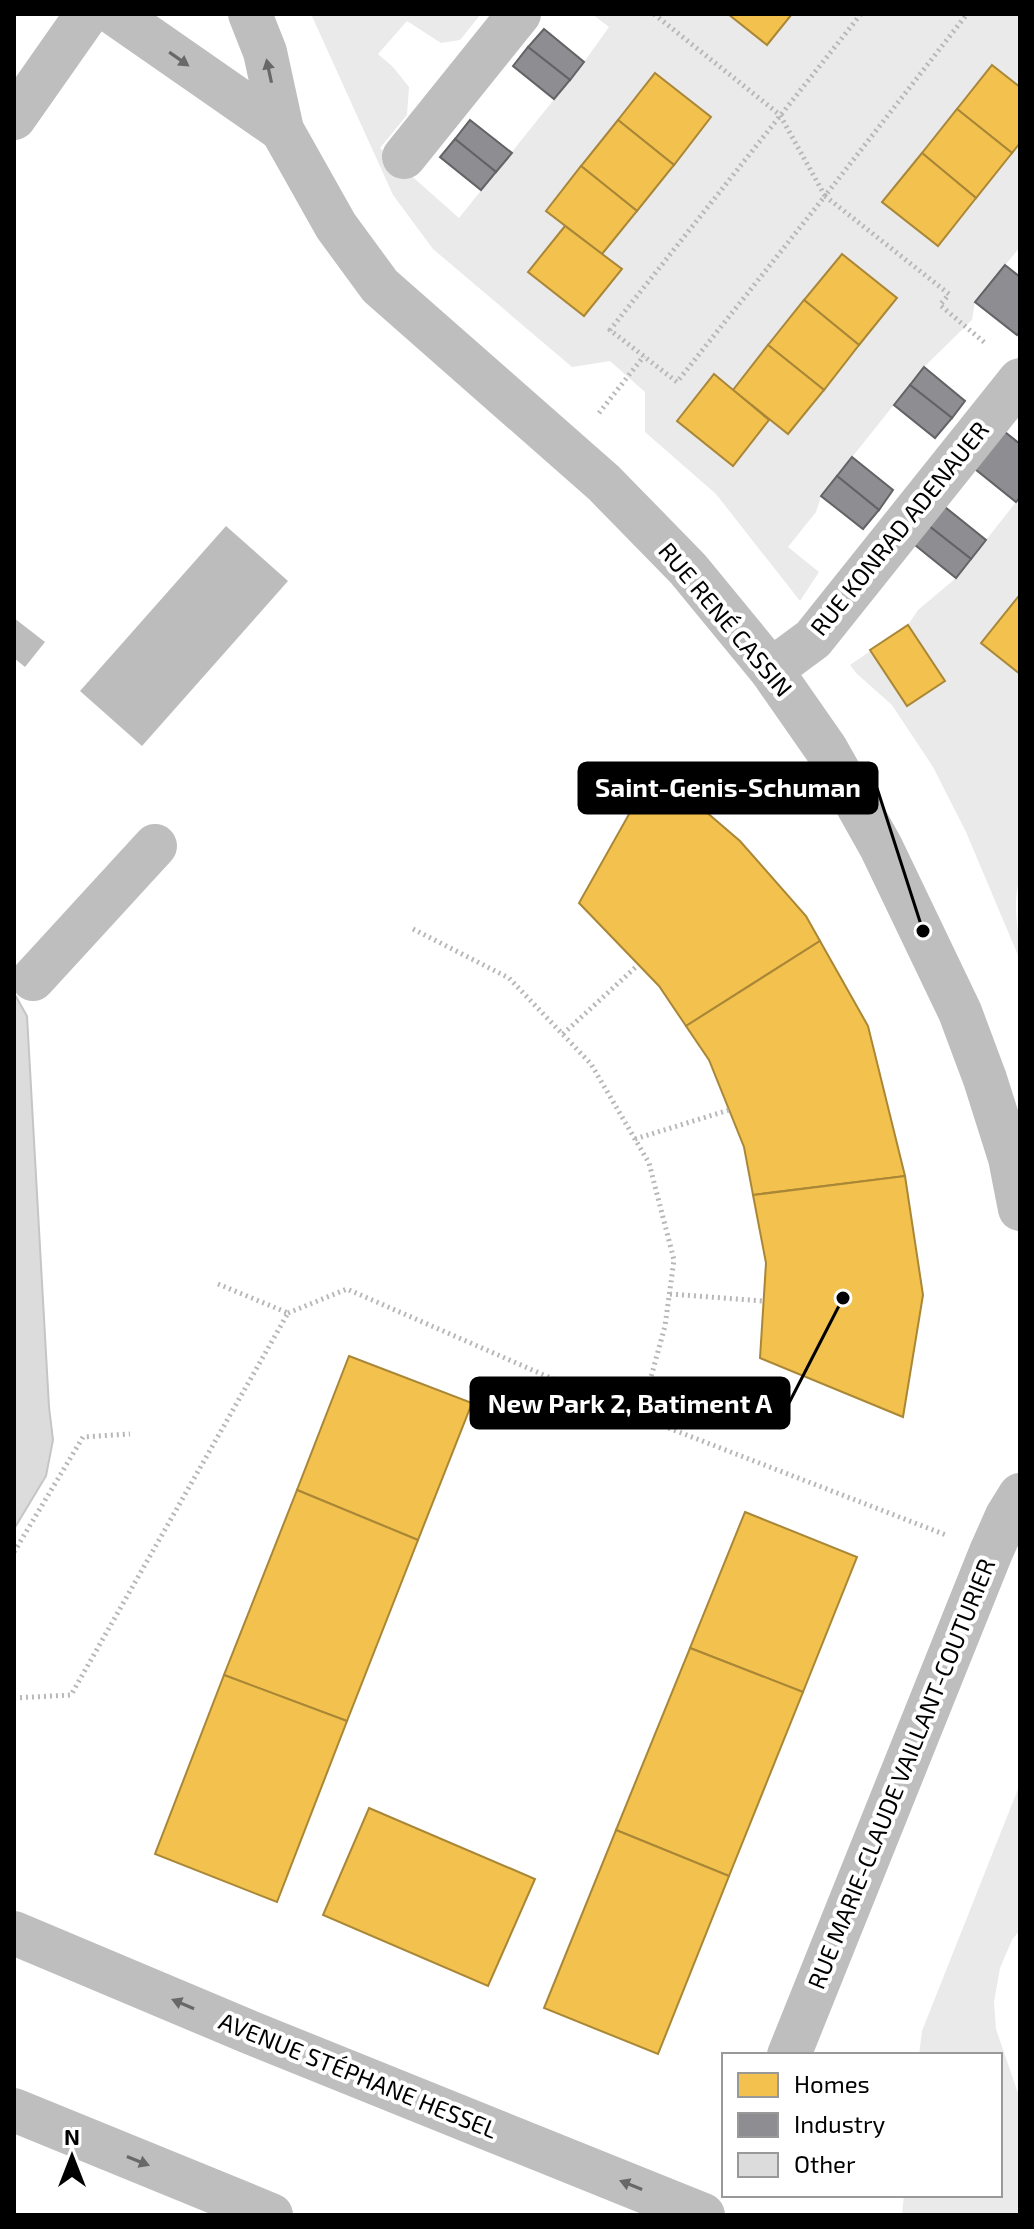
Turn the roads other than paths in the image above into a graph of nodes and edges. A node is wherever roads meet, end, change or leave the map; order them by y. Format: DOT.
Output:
graph roads {
  1 [pos="87,14"];
  2 [pos="115,14"];
  3 [pos="250,14"];
  4 [pos="519,14"];
  5 [pos="14,118"];
  6 [pos="282,130"];
  7 [pos="404,157"];
  8 [pos="1020,380"];
  9 [pos="771,670"];
  10 [pos="155,846"];
  11 [pos="34,979"];
  12 [pos="1015,1155"];
  13 [pos="1020,1209"];
  14 [pos="1020,1495"];
  15 [pos="14,1933"];
  16 [pos="790,2053"];
  17 [pos="14,2110"];
  18 [pos="271,2215"];
  19 [pos="703,2215"];
  1 -- 5 [label="street"];
  2 -- 6 [label="street, RUE RENÉ CASSIN, one-way"];
  6 -- 3 [label="street, RUE RENÉ CASSIN, one-way"];
  4 -- 7 [label="street"];
  6 -- 9 [label="street, RUE RENÉ CASSIN"];
  8 -- 9 [label="street, RUE KONRAD ADENAUER"];
  9 -- 12 [label="street, RUE RENÉ CASSIN"];
  10 -- 11 [label="street"];
  12 -- 13 [label="street, RUE RENÉ CASSIN"];
  14 -- 16 [label="street, RUE MARIE-CLAUDE VAILLANT-COUTURIER"];
  19 -- 15 [label="street, AVENUE STÉPHANE HESSEL, one-way"];
  17 -- 18 [label="street, one-way"];
}
